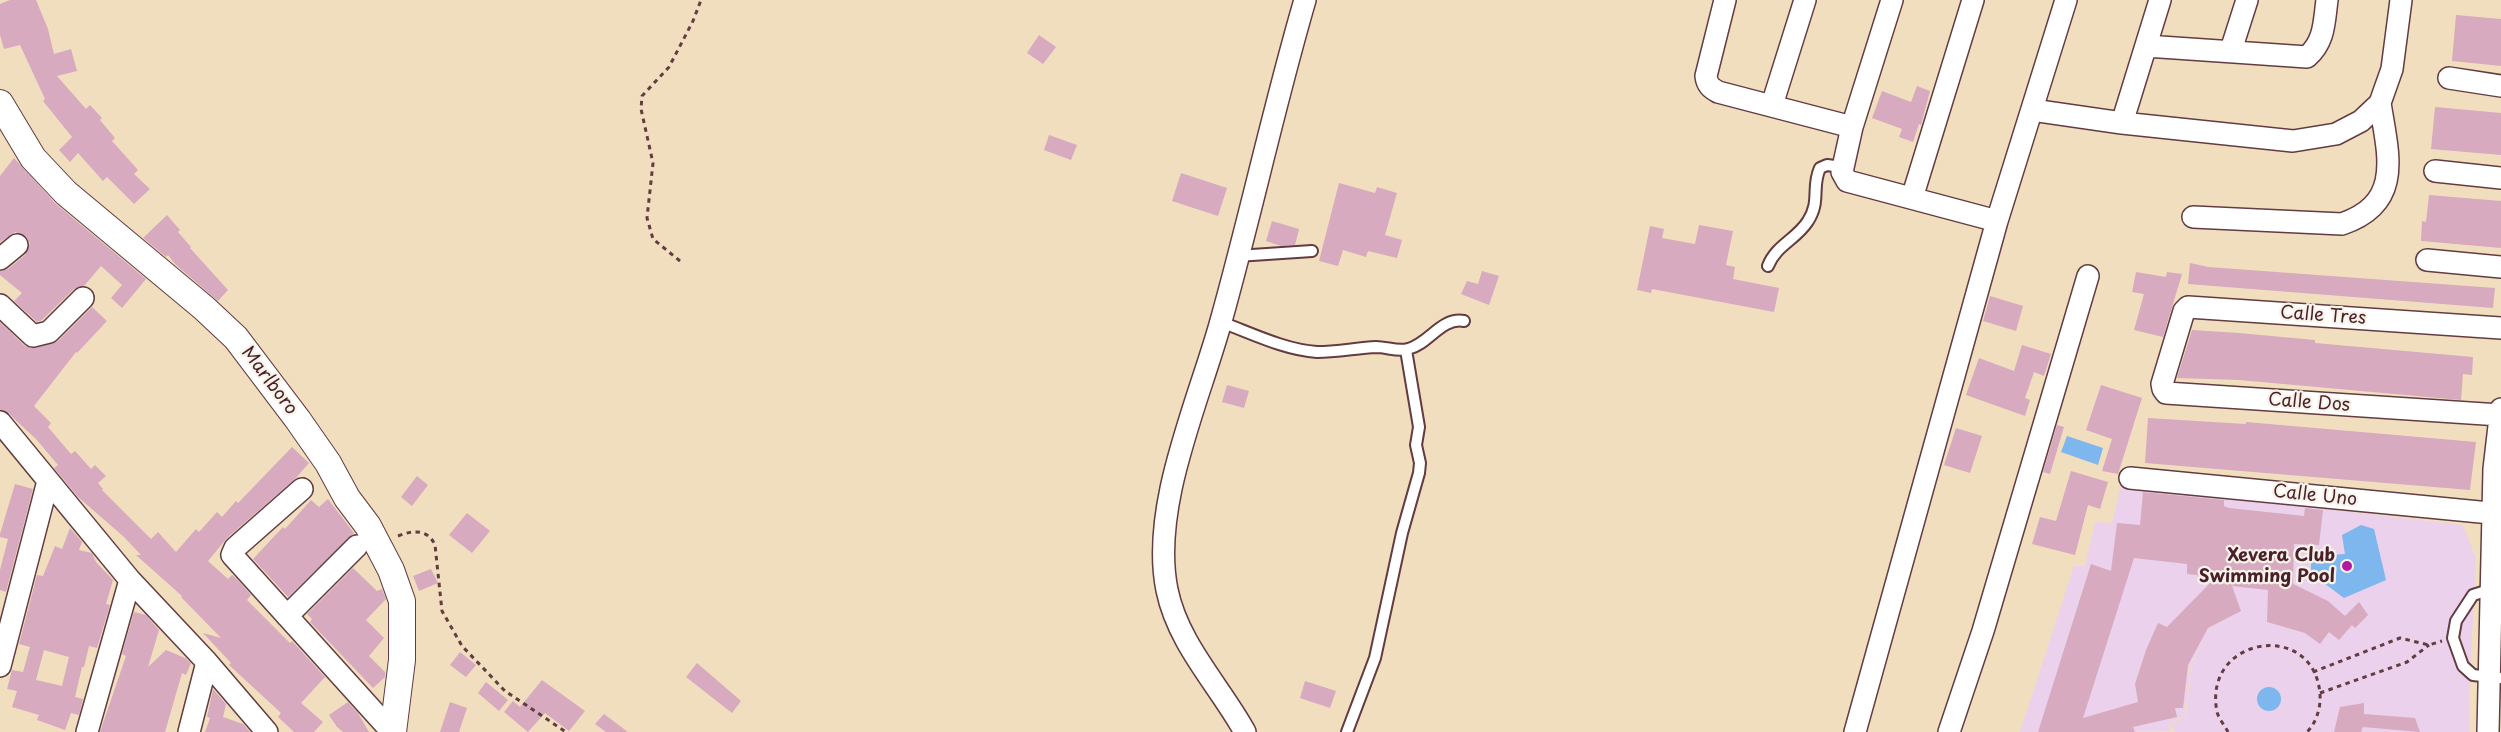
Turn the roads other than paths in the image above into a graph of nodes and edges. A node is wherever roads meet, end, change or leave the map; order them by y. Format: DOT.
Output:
graph roads {
  1 [pos="1305,0"];
  2 [pos="1725,0"];
  3 [pos="1805,0"];
  4 [pos="1892,0"];
  5 [pos="1973,0"];
  6 [pos="2066,0"];
  7 [pos="2160,0"];
  8 [pos="2247,0"];
  9 [pos="2327,0"];
  10 [pos="2401,0"];
  11 [pos="2145,46"];
  12 [pos="2231,50"];
  13 [pos="2449,78"];
  14 [pos="2501,86"];
  15 [pos="0,103"];
  16 [pos="2380,103"];
  17 [pos="1772,105"];
  18 [pos="2032,110"];
  19 [pos="2122,123"];
  20 [pos="1852,127"];
  21 [pos="1842,167"];
  22 [pos="2434,171"];
  23 [pos="2501,178"];
  24 [pos="1912,198"];
  25 [pos="2193,217"];
  26 [pos="1997,222"];
  27 [pos="17,245"];
  28 [pos="1312,251"];
  29 [pos="1237,256"];
  30 [pos="0,259"];
  31 [pos="2427,260"];
  32 [pos="1768,266"];
  33 [pos="2501,267"];
  34 [pos="2088,276"];
  35 [pos="83,298"];
  36 [pos="0,305"];
  37 [pos="1464,321"];
  38 [pos="1221,322"];
  39 [pos="2501,327"];
  40 [pos="2173,347"];
  41 [pos="1406,350"];
  42 [pos="2500,412"];
  43 [pos="0,422"];
  44 [pos="2498,470"];
  45 [pos="2130,478"];
  46 [pos="48,481"];
  47 [pos="302,489"];
  48 [pos="2498,514"];
  49 [pos="357,546"];
  50 [pos="130,580"];
  51 [pos="2497,588"];
  52 [pos="6,614"];
  53 [pos="287,616"];
  54 [pos="207,662"];
  55 [pos="0,666"];
  56 [pos="2495,678"];
  57 [pos="87,732"];
  58 [pos="189,732"];
  59 [pos="267,732"];
  60 [pos="393,732"];
  61 [pos="1245,732"];
  62 [pos="1347,732"];
  63 [pos="1855,732"];
  64 [pos="1949,732"];
  65 [pos="2488,732"];
  1 -- 29 [label="street"];
  2 -- 17 [label="street"];
  3 -- 17 [label="street"];
  4 -- 20 [label="street"];
  5 -- 24 [label="street"];
  6 -- 18 [label="street"];
  7 -- 11 [label="street"];
  8 -- 12 [label="street"];
  9 -- 12 [label="street"];
  10 -- 16 [label="street"];
  11 -- 12 [label="street"];
  11 -- 19 [label="street"];
  13 -- 14 [label="street"];
  15 -- 60 [label="street, Marlboro"];
  16 -- 19 [label="street"];
  16 -- 25 [label="street"];
  17 -- 20 [label="street"];
  18 -- 19 [label="street"];
  18 -- 26 [label="street"];
  20 -- 21 [label="street"];
  21 -- 24 [label="street"];
  21 -- 32 [label="lane"];
  22 -- 23 [label="street"];
  24 -- 26 [label="street"];
  26 -- 63 [label="street"];
  27 -- 30 [label="street"];
  28 -- 29 [label="lane"];
  29 -- 38 [label="street"];
  31 -- 33 [label="street"];
  34 -- 64 [label="street"];
  35 -- 36 [label="street"];
  37 -- 41 [label="lane"];
  38 -- 41 [label="lane"];
  38 -- 61 [label="street"];
  39 -- 40 [label="street, Calle Tres"];
  40 -- 42 [label="street, Calle Dos"];
  41 -- 62 [label="lane"];
  42 -- 44 [label="street"];
  43 -- 46 [label="street"];
  44 -- 48 [label="street"];
  45 -- 48 [label="street, Calle Uno"];
  46 -- 50 [label="street"];
  46 -- 52 [label="street"];
  47 -- 53 [label="street"];
  48 -- 51 [label="street"];
  49 -- 53 [label="street"];
  50 -- 54 [label="street"];
  50 -- 57 [label="street"];
  51 -- 56 [label="street"];
  51 -- 56 [label="lane"];
  52 -- 55 [label="street"];
  53 -- 60 [label="street"];
  54 -- 58 [label="street"];
  54 -- 59 [label="street"];
  56 -- 65 [label="street"];
}
